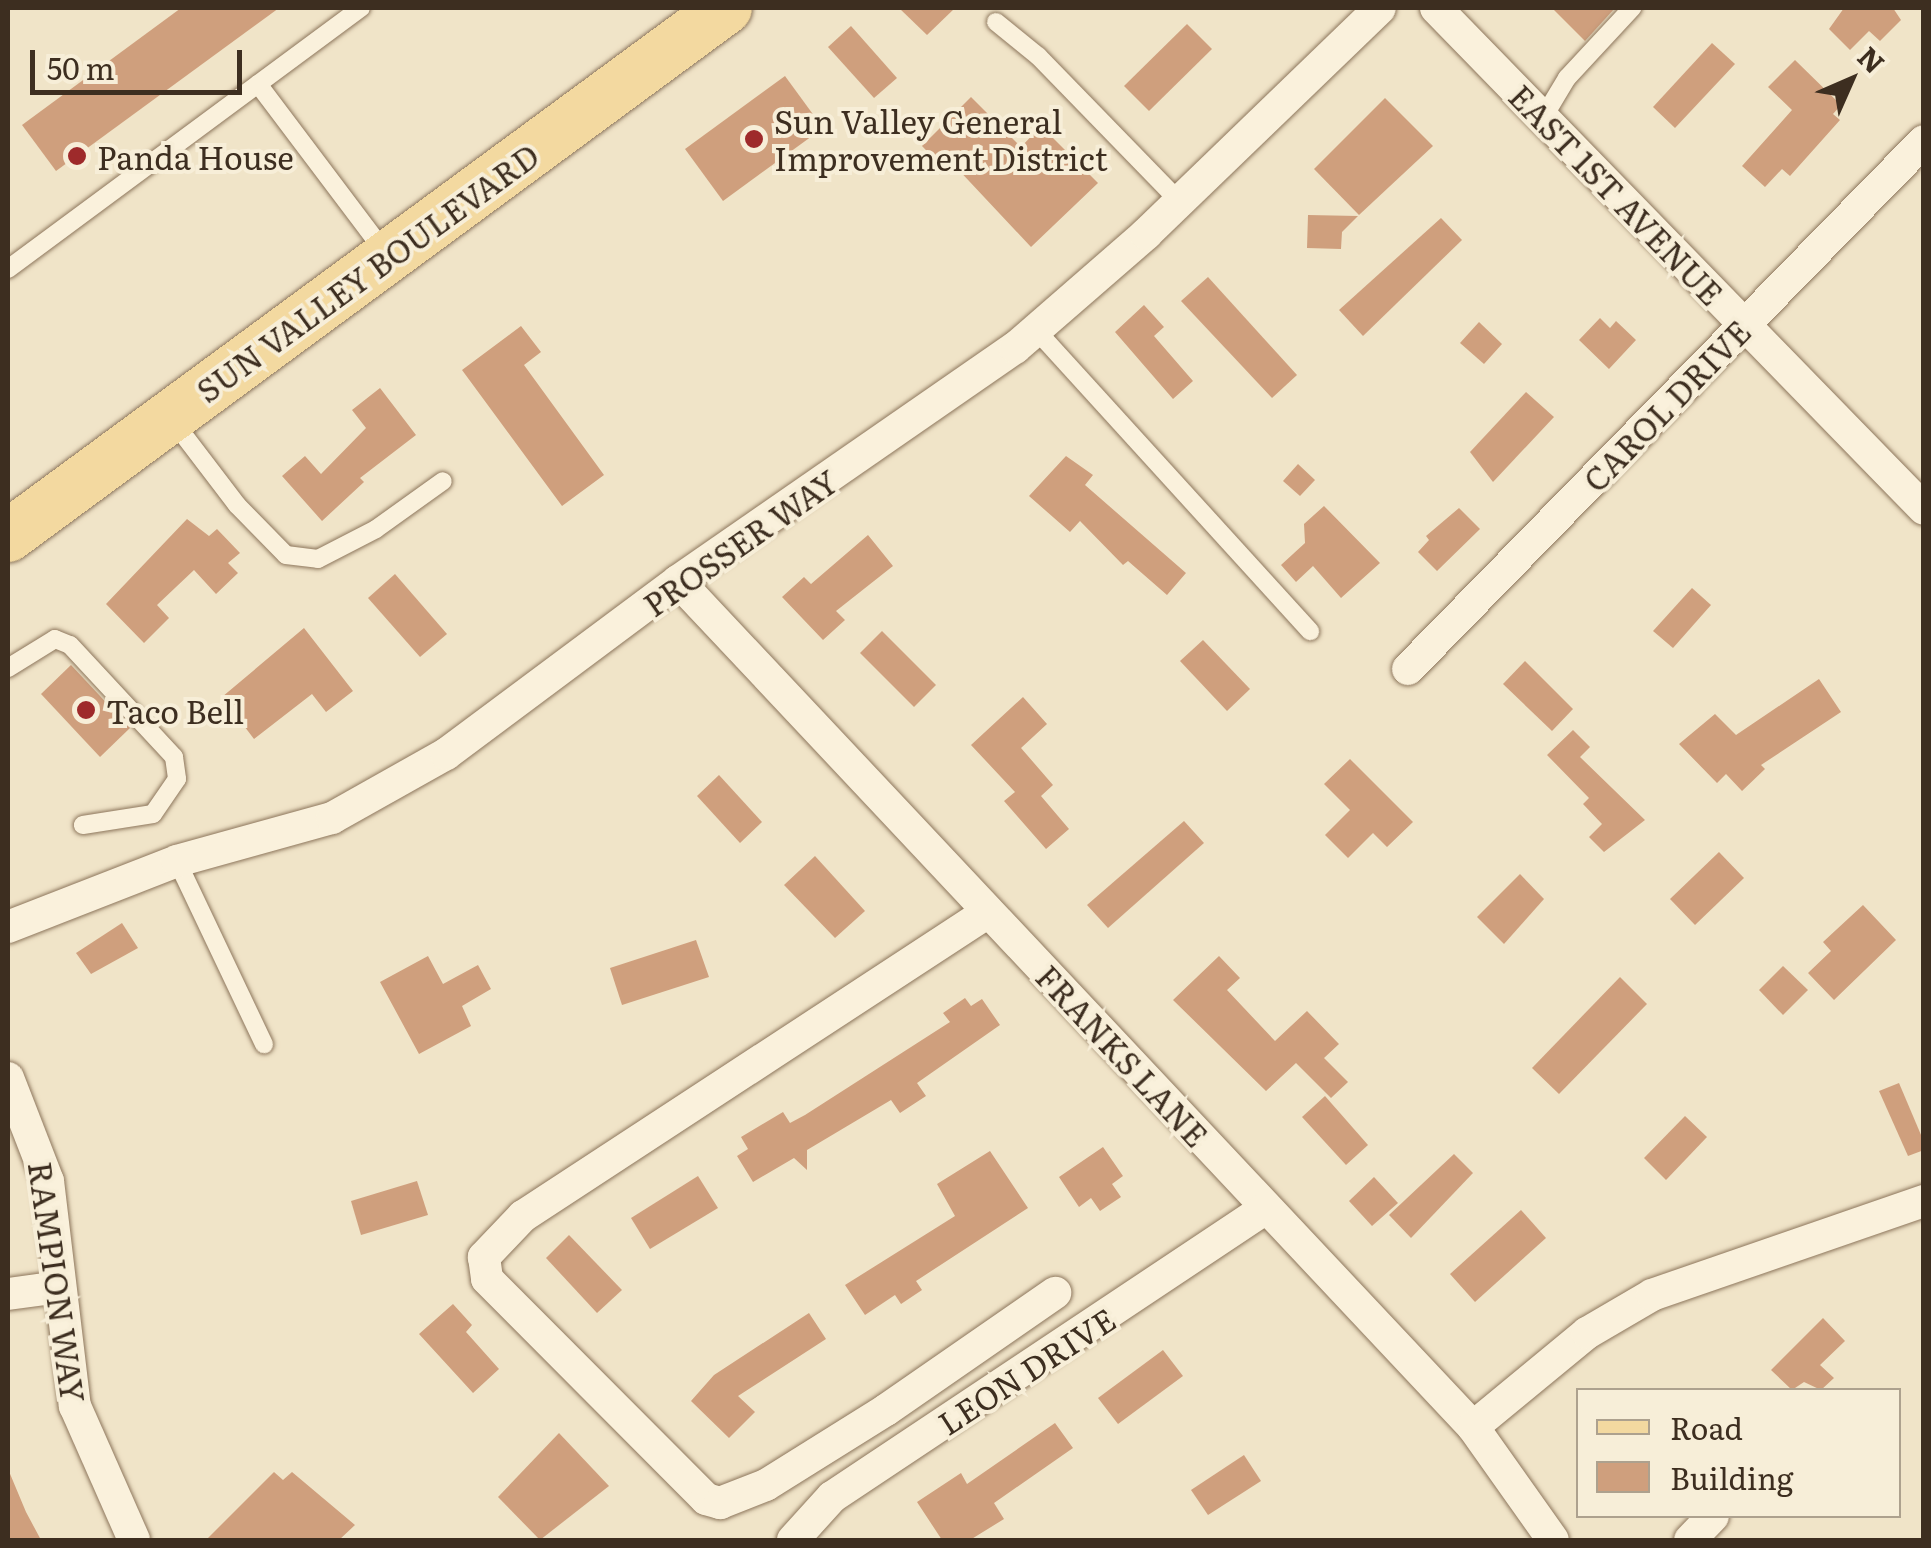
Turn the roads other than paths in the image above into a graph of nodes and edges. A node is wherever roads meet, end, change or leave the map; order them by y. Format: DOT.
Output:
graph roads {
  1 [pos="361,8"];
  2 [pos="726,8"];
  3 [pos="1380,8"];
  4 [pos="1436,8"];
  5 [pos="1632,8"];
  6 [pos="996,22"];
  7 [pos="258,84"];
  8 [pos="1543,118"];
  9 [pos="1924,140"];
  10 [pos="1180,202"];
  11 [pos="388,256"];
  12 [pos="8,269"];
  13 [pos="1744,325"];
  14 [pos="1036,330"];
  15 [pos="170,417"];
  16 [pos="443,481"];
  17 [pos="1924,509"];
  18 [pos="8,536"];
  19 [pos="678,581"];
  20 [pos="1310,631"];
  21 [pos="8,668"];
  22 [pos="1408,668"];
  23 [pos="83,826"];
  24 [pos="176,861"];
  25 [pos="988,912"];
  26 [pos="8,927"];
  27 [pos="264,1044"];
  28 [pos="8,1078"];
  29 [pos="1924,1201"];
  30 [pos="1266,1208"];
  31 [pos="59,1288"];
  32 [pos="1054,1292"];
  33 [pos="8,1294"];
  34 [pos="1473,1427"];
  35 [pos="1710,1518"];
  36 [pos="134,1540"];
  37 [pos="793,1540"];
  38 [pos="1552,1540"];
  39 [pos="1690,1540"];
  1 -- 7 [label="lane"];
  2 -- 11 [label="main road, SUN VALLEY BOULEVARD"];
  3 -- 10 [label="street, PROSSER WAY"];
  4 -- 8 [label="street, EAST 1ST AVENUE"];
  5 -- 8 [label="lane"];
  6 -- 10 [label="lane"];
  7 -- 11 [label="lane"];
  7 -- 12 [label="lane"];
  8 -- 13 [label="street, EAST 1ST AVENUE"];
  9 -- 13 [label="street, CAROL DRIVE"];
  10 -- 14 [label="street, PROSSER WAY"];
  11 -- 15 [label="main road, SUN VALLEY BOULEVARD"];
  13 -- 17 [label="street, EAST 1ST AVENUE"];
  13 -- 22 [label="street, CAROL DRIVE"];
  14 -- 19 [label="street, PROSSER WAY"];
  14 -- 20 [label="lane"];
  15 -- 16 [label="lane"];
  15 -- 18 [label="main road, SUN VALLEY BOULEVARD"];
  19 -- 24 [label="street, PROSSER WAY"];
  19 -- 25 [label="street, FRANKS LANE"];
  21 -- 23 [label="lane"];
  24 -- 26 [label="street, PROSSER WAY"];
  24 -- 27 [label="lane"];
  25 -- 30 [label="street, FRANKS LANE"];
  25 -- 32 [label="street"];
  28 -- 31 [label="street, RAMPION WAY"];
  29 -- 34 [label="street"];
  30 -- 34 [label="street, FRANKS LANE"];
  30 -- 37 [label="street, LEON DRIVE"];
  31 -- 33 [label="street"];
  31 -- 36 [label="street, RAMPION WAY"];
  34 -- 38 [label="street, FRANKS LANE"];
  35 -- 39 [label="street"];
}
